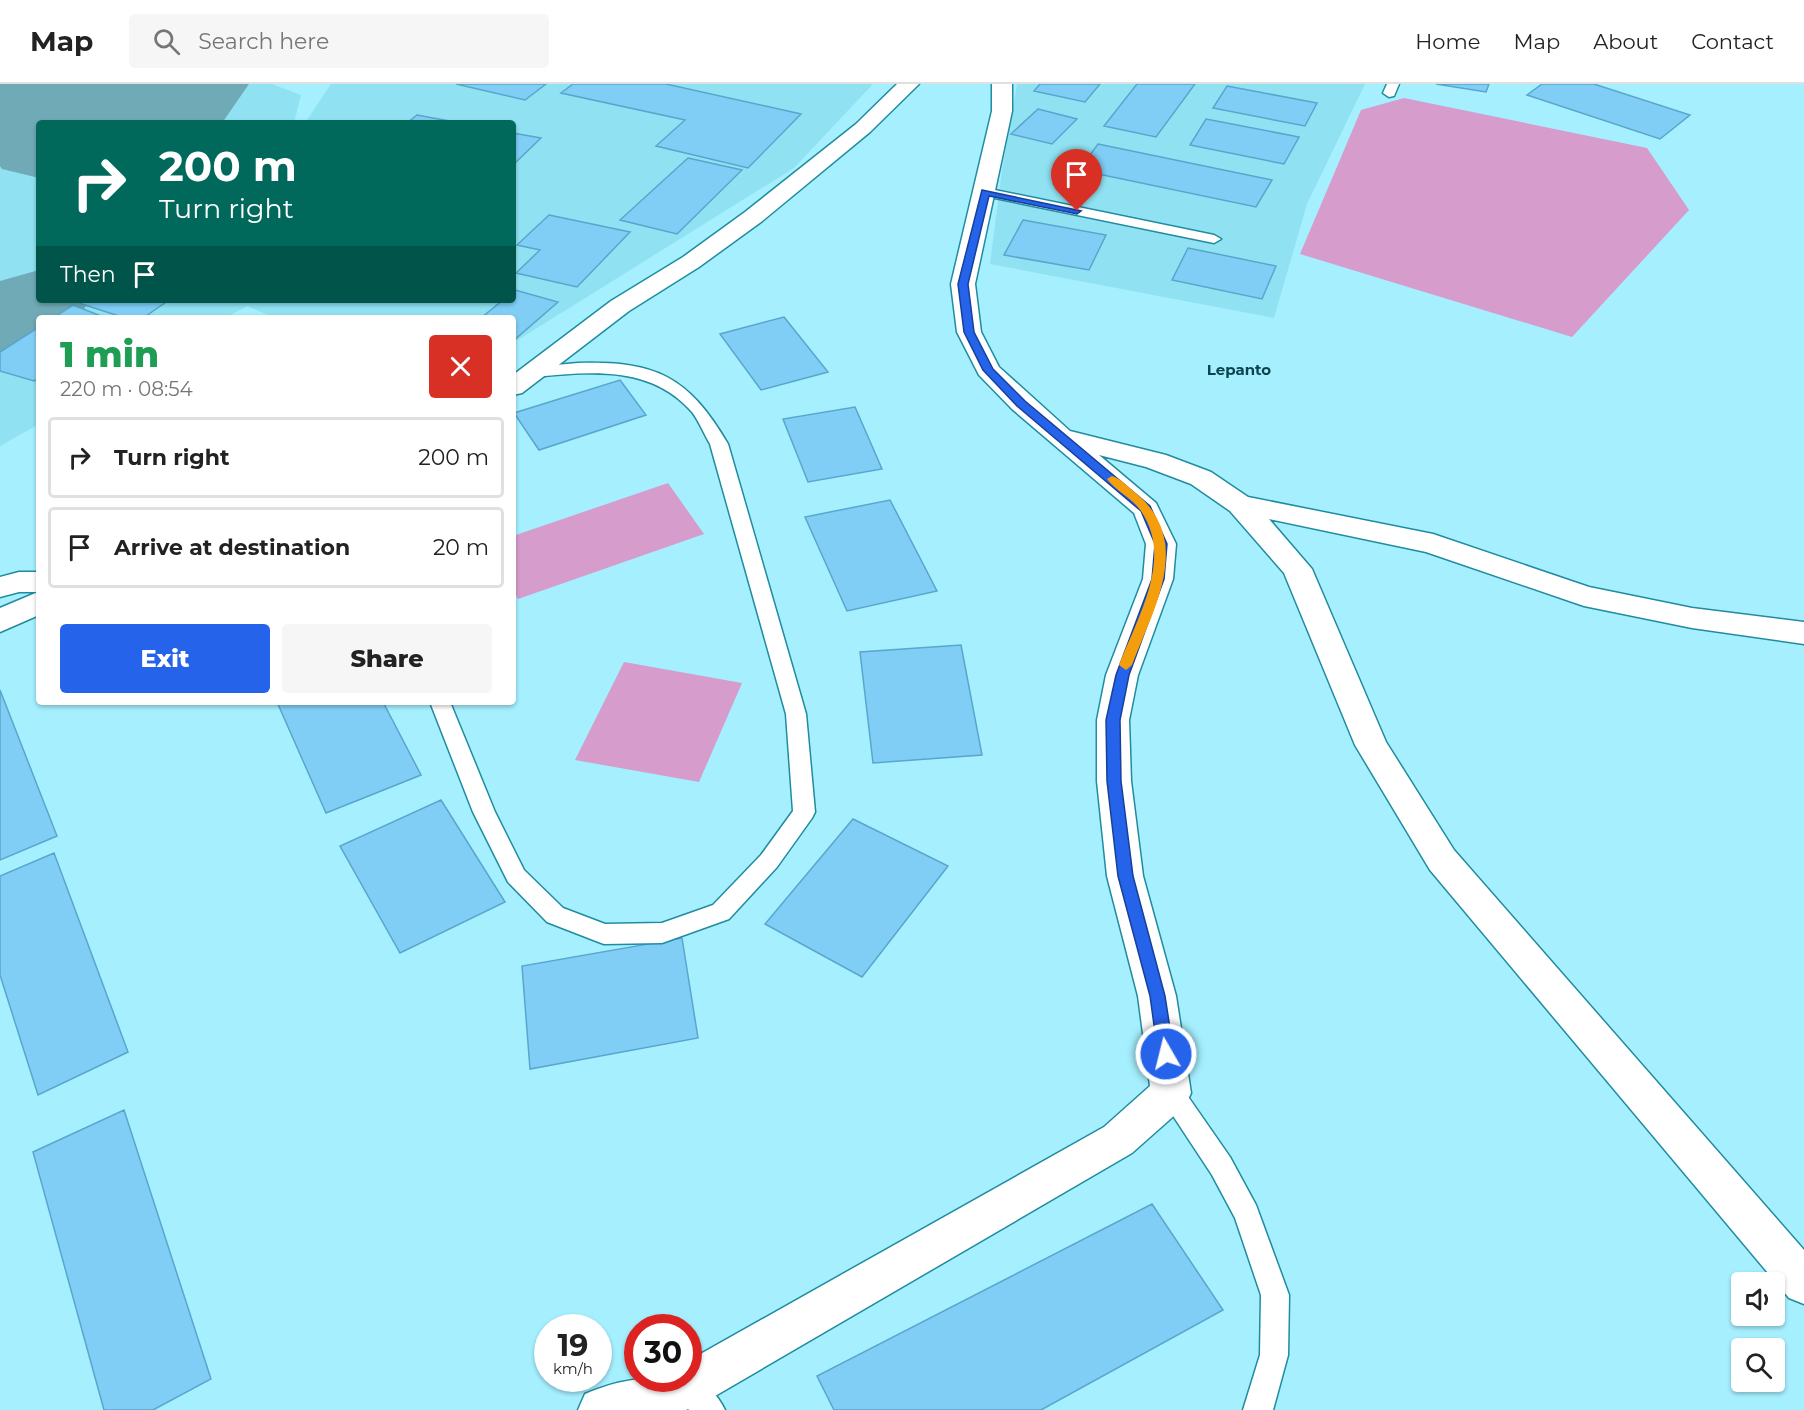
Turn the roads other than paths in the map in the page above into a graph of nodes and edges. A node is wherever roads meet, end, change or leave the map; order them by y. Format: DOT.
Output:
graph roads {
  1 [pos="909,84"];
  2 [pos="1002,84"];
  3 [pos="985,192"];
  4 [pos="1214,239"];
  5 [pos="533,372"];
  6 [pos="516,385"];
  7 [pos="1064,437"];
  8 [pos="1240,505"];
  9 [pos="36,582"];
  10 [pos="0,586"];
  11 [pos="36,604"];
  12 [pos="0,621"];
  13 [pos="1804,633"];
  14 [pos="441,705"];
  15 [pos="1171,1093"];
  16 [pos="1804,1283"];
  17 [pos="698,1399"];
  18 [pos="602,1410"];
  19 [pos="1258,1410"];
  1 -- 5 [label="street"];
  2 -- 3 [label="street"];
  3 -- 4 [label="lane"];
  3 -- 7 [label="street"];
  5 -- 6 [label="street"];
  5 -- 14 [label="lane"];
  7 -- 8 [label="street"];
  7 -- 15 [label="street"];
  8 -- 13 [label="street"];
  8 -- 16 [label="street"];
  9 -- 10 [label="street"];
  11 -- 12 [label="street"];
  15 -- 17 [label="street"];
  15 -- 19 [label="lane"];
  17 -- 18 [label="street"];
}
